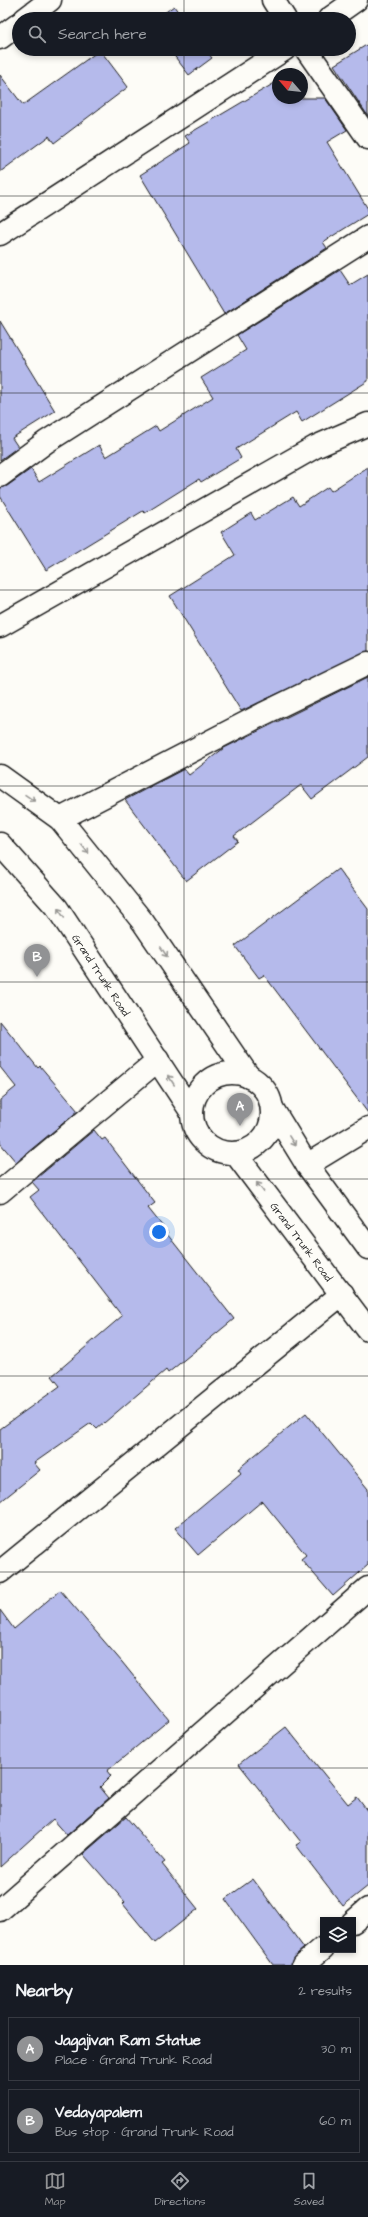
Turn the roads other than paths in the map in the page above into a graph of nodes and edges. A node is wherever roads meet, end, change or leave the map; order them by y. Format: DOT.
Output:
graph roads {
  1 [pos="50,0"];
  2 [pos="273,0"];
  3 [pos="356,0"];
  4 [pos="34,12"];
  5 [pos="281,12"];
  6 [pos="339,12"];
  7 [pos="12,29"];
  8 [pos="0,38"];
  9 [pos="274,56"];
  10 [pos="311,56"];
  11 [pos="368,138"];
  12 [pos="0,234"];
  13 [pos="368,238"];
  14 [pos="368,424"];
  15 [pos="0,476"];
  16 [pos="0,626"];
  17 [pos="368,663"];
  18 [pos="0,776"];
  19 [pos="60,819"];
  20 [pos="0,844"];
  21 [pos="158,1060"];
  22 [pos="249,1077"];
  23 [pos="272,1108"];
  24 [pos="192,1113"];
  25 [pos="368,1128"];
  26 [pos="235,1153"];
  27 [pos="308,1165"];
  28 [pos="0,1192"];
  29 [pos="368,1248"];
  30 [pos="342,1294"];
  31 [pos="368,1330"];
  32 [pos="0,1572"];
  33 [pos="368,1588"];
  34 [pos="368,1909"];
  35 [pos="0,1910"];
  36 [pos="356,1919"];
  37 [pos="320,1951"];
  38 [pos="303,1965"];
  1 -- 4 [label="street"];
  2 -- 5 [label="street"];
  3 -- 6 [label="street"];
  7 -- 8 [label="street"];
  9 -- 12 [label="street"];
  10 -- 11 [label="street"];
  13 -- 15 [label="street"];
  14 -- 16 [label="street"];
  17 -- 19 [label="street"];
  18 -- 19 [label="street, one-way"];
  19 -- 22 [label="street, one-way"];
  21 -- 20 [label="street, Grand Trunk Road, one-way"];
  24 -- 21 [label="street, Grand Trunk Road, one-way"];
  21 -- 28 [label="street"];
  22 -- 23 [label="street"];
  22 -- 24 [label="street"];
  23 -- 26 [label="street"];
  23 -- 27 [label="street, one-way"];
  24 -- 26 [label="street"];
  25 -- 27 [label="street"];
  30 -- 26 [label="street, Grand Trunk Road, one-way"];
  27 -- 29 [label="street"];
  30 -- 31 [label="street, Grand Trunk Road"];
  30 -- 32 [label="street"];
  33 -- 35 [label="street"];
  34 -- 36 [label="street"];
  37 -- 38 [label="street"];
}
